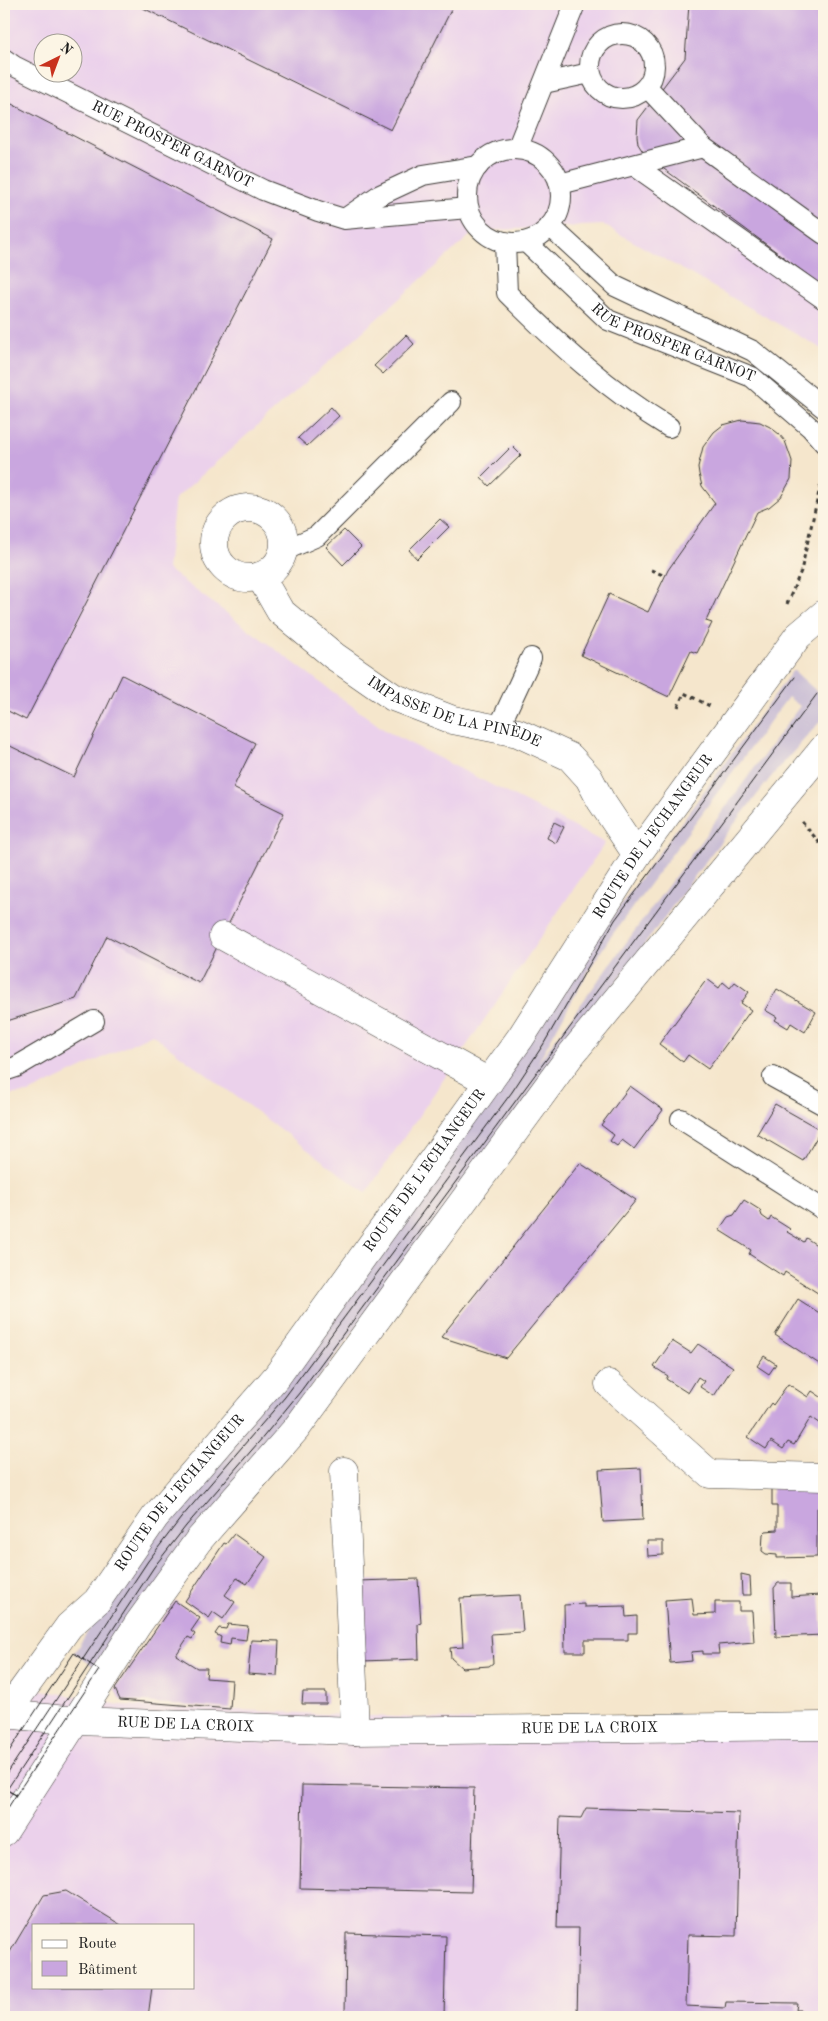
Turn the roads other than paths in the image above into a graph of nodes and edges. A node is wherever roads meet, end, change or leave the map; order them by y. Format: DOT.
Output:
graph roads {
  1 [pos="575,4"];
  2 [pos="4,59"];
  3 [pos="590,73"];
  4 [pos="544,83"];
  5 [pos="647,87"];
  6 [pos="703,148"];
  7 [pos="517,149"];
  8 [pos="478,166"];
  9 [pos="635,166"];
  10 [pos="560,184"];
  11 [pos="468,208"];
  12 [pos="344,219"];
  13 [pos="550,226"];
  14 [pos="824,234"];
  15 [pos="506,242"];
  16 [pos="526,242"];
  17 [pos="824,299"];
  18 [pos="450,402"];
  19 [pos="824,408"];
  20 [pos="669,427"];
  21 [pos="824,443"];
  22 [pos="283,551"];
  23 [pos="260,576"];
  24 [pos="824,614"];
  25 [pos="531,658"];
  26 [pos="498,729"];
  27 [pos="824,748"];
  28 [pos="637,855"];
  29 [pos="223,936"];
  30 [pos="94,1021"];
  31 [pos="4,1071"];
  32 [pos="773,1077"];
  33 [pos="489,1082"];
  34 [pos="824,1105"];
  35 [pos="681,1119"];
  36 [pos="824,1210"];
  37 [pos="609,1384"];
  38 [pos="344,1472"];
  39 [pos="824,1477"];
  40 [pos="4,1715"];
  41 [pos="77,1722"];
  42 [pos="824,1726"];
  43 [pos="355,1731"];
  44 [pos="4,1832"];
  1 -- 4 [label="lane"];
  2 -- 12 [label="lane, RUE PROSPER GARNOT"];
  3 -- 4 [label="lane"];
  3 -- 5 [label="lane"];
  3 -- 5 [label="lane"];
  4 -- 7 [label="lane"];
  5 -- 6 [label="lane"];
  6 -- 9 [label="lane"];
  6 -- 14 [label="lane"];
  7 -- 8 [label="lane"];
  7 -- 10 [label="lane"];
  8 -- 11 [label="lane"];
  8 -- 12 [label="lane"];
  9 -- 10 [label="lane"];
  9 -- 17 [label="lane"];
  10 -- 13 [label="lane"];
  11 -- 12 [label="lane, RUE PROSPER GARNOT"];
  11 -- 15 [label="lane"];
  13 -- 16 [label="lane"];
  13 -- 19 [label="lane, RUE PROSPER GARNOT"];
  15 -- 16 [label="lane"];
  15 -- 20 [label="lane"];
  16 -- 21 [label="lane, RUE PROSPER GARNOT"];
  18 -- 22 [label="lane"];
  22 -- 23 [label="main road"];
  22 -- 23 [label="main road"];
  23 -- 26 [label="main road, IMPASSE DE LA PINÈDE"];
  24 -- 28 [label="main road, ROUTE DE L'ECHANGEUR"];
  25 -- 26 [label="lane"];
  26 -- 28 [label="main road, IMPASSE DE LA PINÈDE"];
  27 -- 41 [label="main road"];
  28 -- 33 [label="main road, ROUTE DE L'ECHANGEUR"];
  29 -- 33 [label="main road"];
  30 -- 31 [label="lane"];
  32 -- 34 [label="lane"];
  33 -- 40 [label="main road, ROUTE DE L'ECHANGEUR"];
  35 -- 36 [label="lane"];
  37 -- 39 [label="main road"];
  38 -- 43 [label="main road"];
  40 -- 41 [label="main road, RUE DE LA CROIX"];
  41 -- 43 [label="main road, RUE DE LA CROIX"];
  41 -- 44 [label="main road"];
  42 -- 43 [label="main road, RUE DE LA CROIX"];
}
